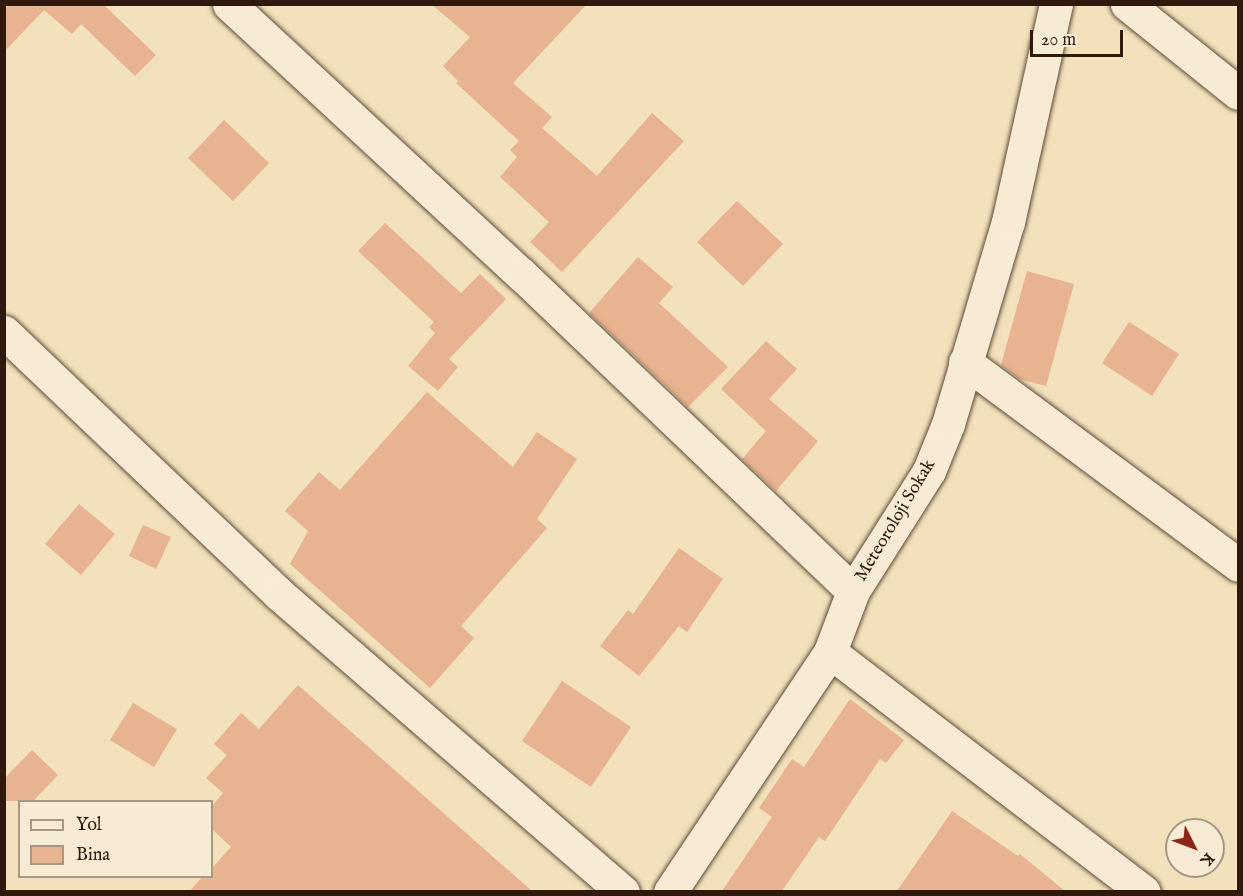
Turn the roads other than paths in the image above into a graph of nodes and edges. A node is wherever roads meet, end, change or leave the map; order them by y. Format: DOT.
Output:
graph roads {
  1 [pos="230,4"];
  2 [pos="1056,4"];
  3 [pos="1127,4"];
  4 [pos="1239,93"];
  5 [pos="4,332"];
  6 [pos="965,362"];
  7 [pos="1239,566"];
  8 [pos="853,591"];
  9 [pos="830,652"];
  10 [pos="622,891"];
  11 [pos="670,891"];
  12 [pos="1144,891"];
  1 -- 8 [label="street"];
  2 -- 6 [label="street, Meteoroloji Sokak"];
  3 -- 4 [label="street"];
  5 -- 10 [label="street"];
  6 -- 7 [label="street"];
  6 -- 8 [label="street, Meteoroloji Sokak"];
  8 -- 9 [label="street, Meteoroloji Sokak"];
  9 -- 11 [label="street, Meteoroloji Sokak"];
  9 -- 12 [label="street"];
}
